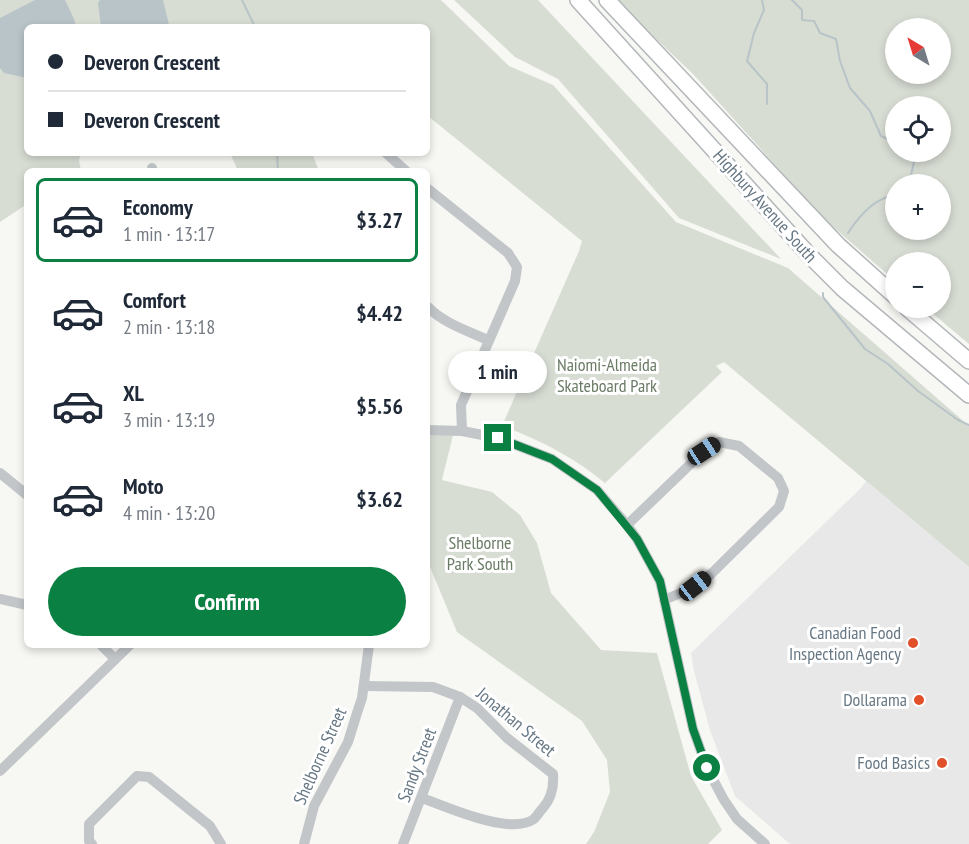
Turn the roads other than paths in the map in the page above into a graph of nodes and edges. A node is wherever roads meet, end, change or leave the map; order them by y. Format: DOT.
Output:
graph roads {
  1 [pos="578,0"];
  2 [pos="607,0"];
  3 [pos="389,156"];
  4 [pos="403,168"];
  5 [pos="430,191"];
  6 [pos="885,287"];
  7 [pos="430,309"];
  8 [pos="919,318"];
  9 [pos="488,340"];
  10 [pos="969,361"];
  11 [pos="969,395"];
  12 [pos="430,430"];
  13 [pos="462,431"];
  14 [pos="0,473"];
  15 [pos="24,493"];
  16 [pos="627,525"];
  17 [pos="0,599"];
  18 [pos="664,600"];
  19 [pos="24,604"];
  20 [pos="104,648"];
  21 [pos="127,648"];
  22 [pos="369,648"];
  23 [pos="115,659"];
  24 [pos="364,686"];
  25 [pos="460,697"];
  26 [pos="0,771"];
  27 [pos="422,798"];
  28 [pos="92,844"];
  29 [pos="221,844"];
  30 [pos="304,844"];
  31 [pos="403,844"];
  32 [pos="765,844"];
  1 -- 11 [label="highway, Highbury Avenue South"];
  2 -- 6 [label="highway, Highbury Avenue South"];
  3 -- 4 [label="street"];
  5 -- 9 [label="street"];
  7 -- 9 [label="street"];
  8 -- 10 [label="highway"];
  9 -- 13 [label="street"];
  12 -- 13 [label="street"];
  13 -- 16 [label="street"];
  14 -- 15 [label="street"];
  16 -- 18 [label="street"];
  16 -- 18 [label="street"];
  17 -- 19 [label="street"];
  18 -- 32 [label="street"];
  20 -- 23 [label="street"];
  21 -- 23 [label="street"];
  22 -- 24 [label="street, Shelborne Street"];
  23 -- 26 [label="street"];
  24 -- 25 [label="street, Jonathan Street"];
  24 -- 30 [label="street, Shelborne Street"];
  25 -- 27 [label="street, Sandy Street"];
  25 -- 27 [label="street, Jonathan Street"];
  27 -- 31 [label="street, Sandy Street"];
  28 -- 29 [label="street"];
}
